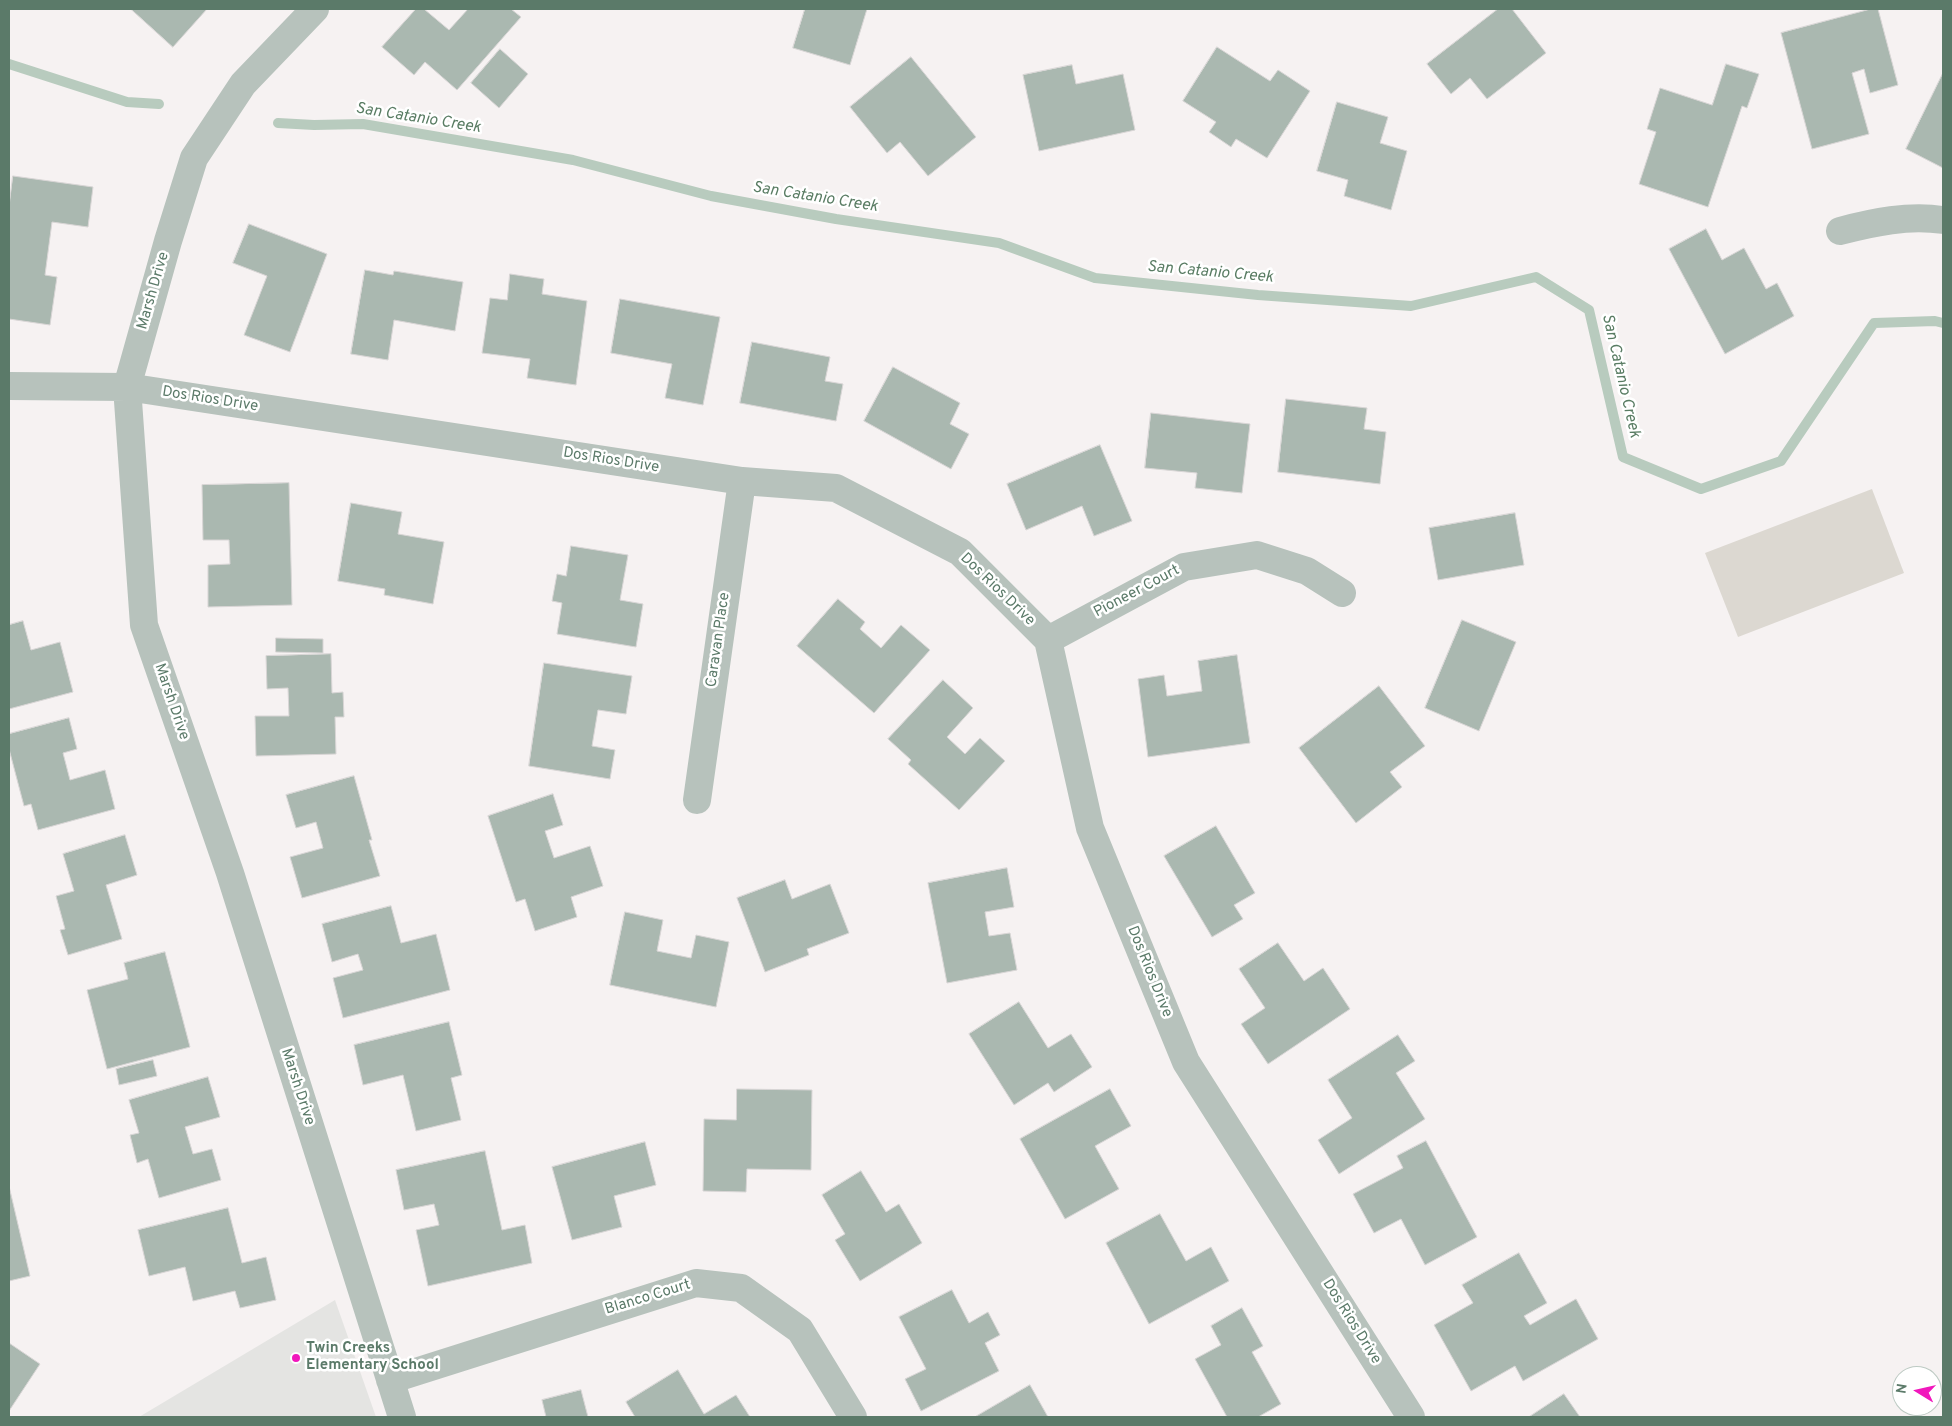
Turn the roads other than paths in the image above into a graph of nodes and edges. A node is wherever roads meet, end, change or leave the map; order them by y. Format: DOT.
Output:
graph roads {
  1 [pos="315,9"];
  2 [pos="1943,220"];
  3 [pos="1840,231"];
  4 [pos="9,386"];
  5 [pos="127,387"];
  6 [pos="742,481"];
  7 [pos="1342,593"];
  8 [pos="1048,640"];
  9 [pos="697,800"];
  10 [pos="390,1380"];
  11 [pos="402,1417"];
  12 [pos="853,1417"];
  13 [pos="1411,1417"];
  1 -- 5 [label="street, Marsh Drive"];
  2 -- 3 [label="street"];
  4 -- 5 [label="street, Dos Rios Drive"];
  5 -- 6 [label="street, Dos Rios Drive"];
  5 -- 10 [label="street, Marsh Drive"];
  6 -- 8 [label="street, Dos Rios Drive"];
  6 -- 9 [label="street, Caravan Place"];
  7 -- 8 [label="street, Pioneer Court"];
  8 -- 13 [label="street, Dos Rios Drive"];
  10 -- 11 [label="street, Marsh Drive"];
  10 -- 12 [label="street, Blanco Court"];
}
